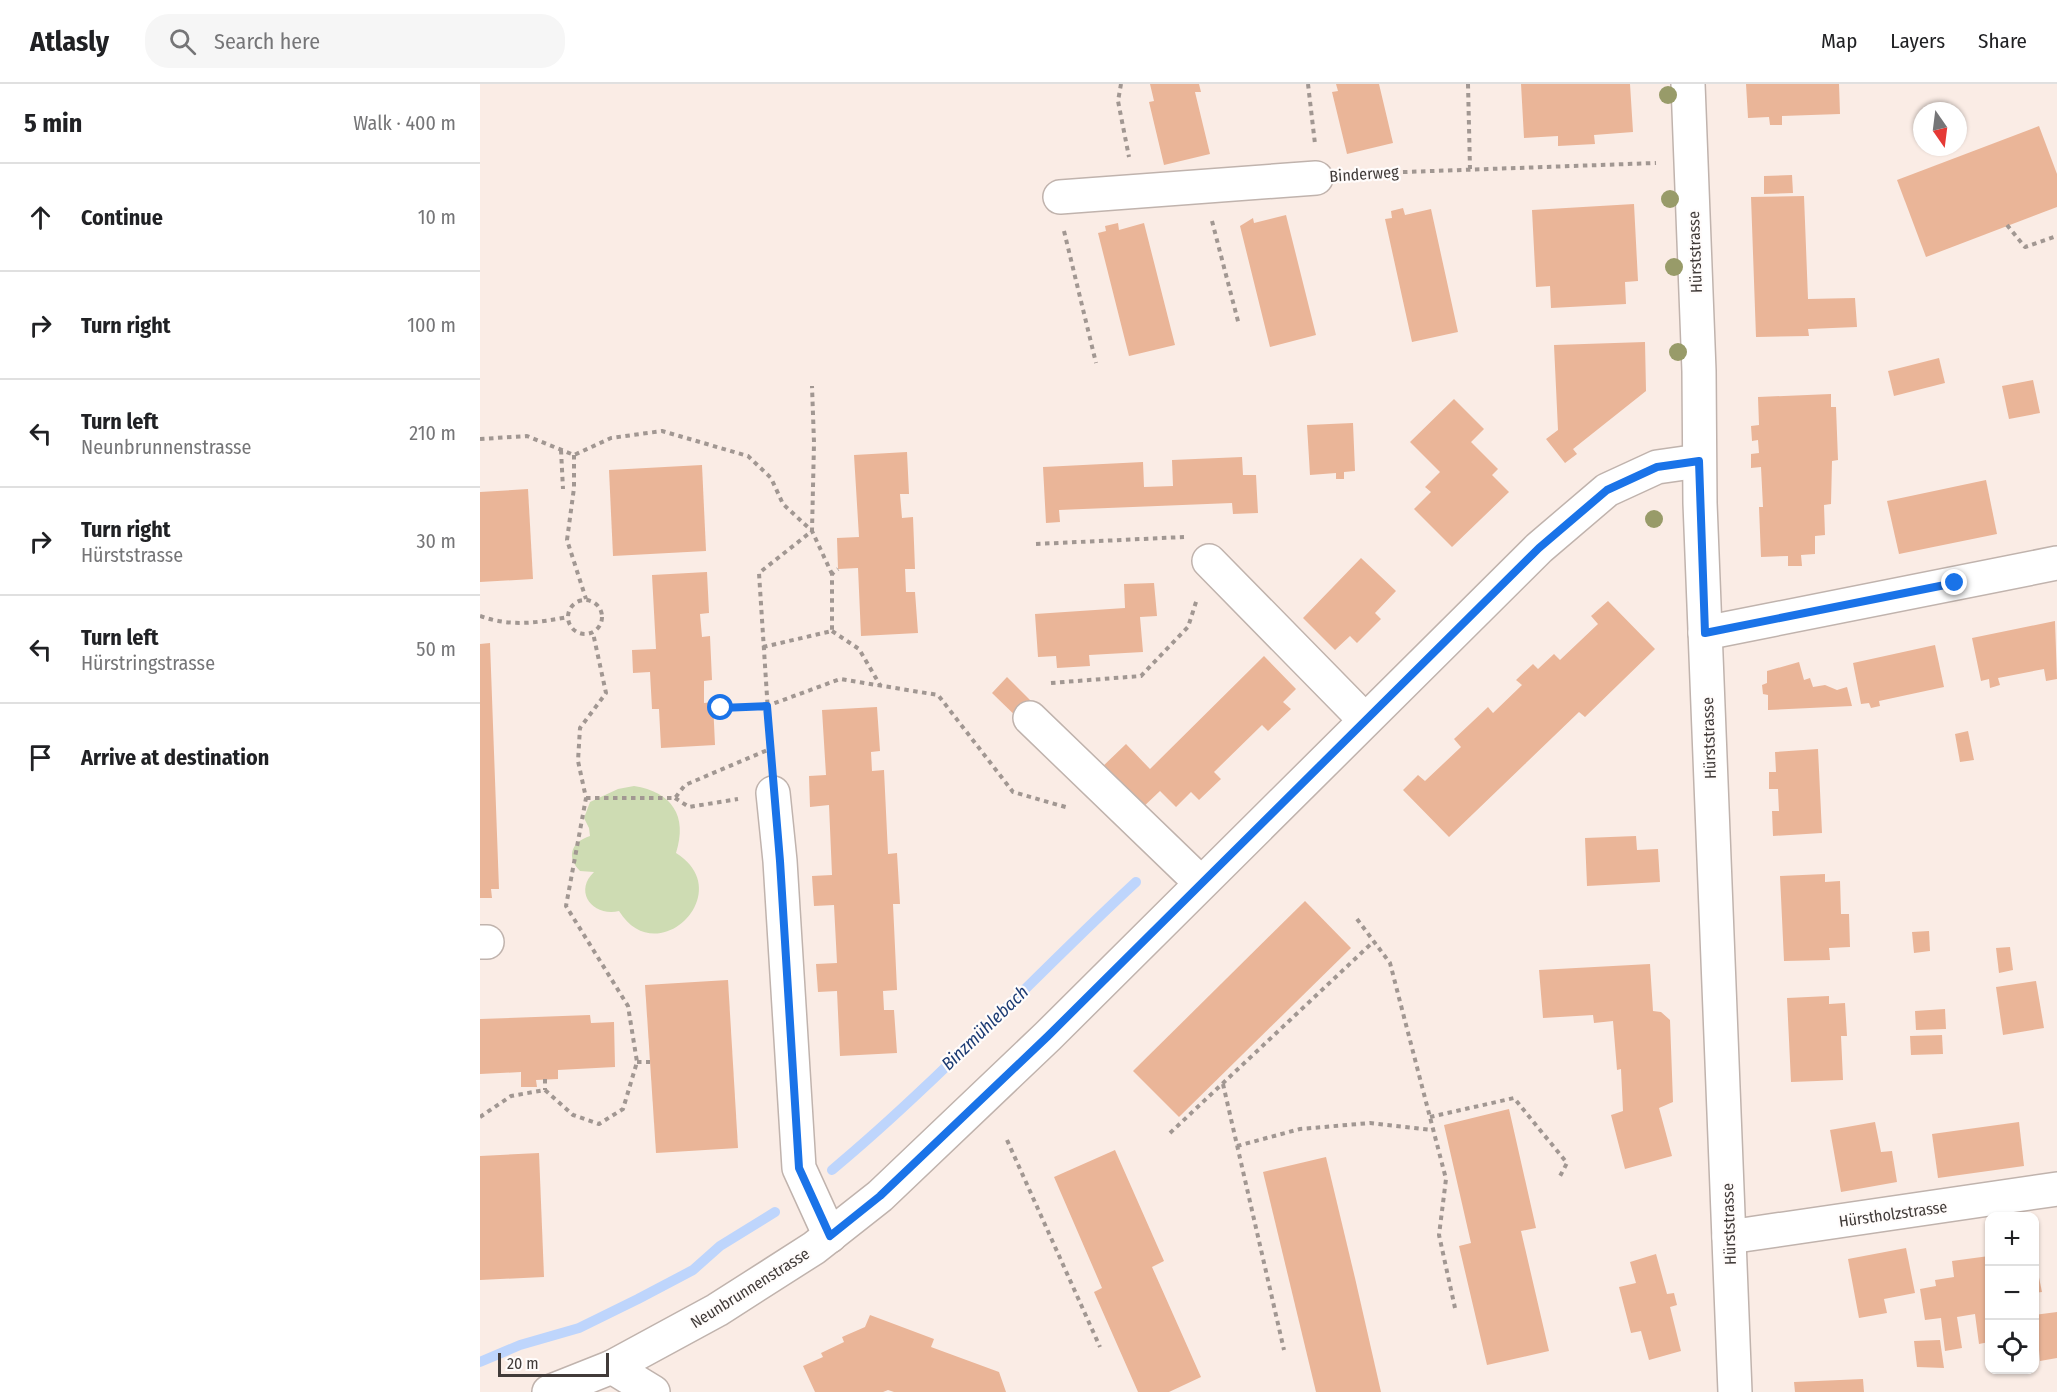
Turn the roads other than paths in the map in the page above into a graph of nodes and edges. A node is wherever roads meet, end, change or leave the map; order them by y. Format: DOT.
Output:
graph roads {
  1 [pos="1688,84"];
  2 [pos="1316,178"];
  3 [pos="1061,210"];
  4 [pos="1699,461"];
  5 [pos="1209,561"];
  6 [pos="2057,563"];
  7 [pos="1705,633"];
  8 [pos="1030,718"];
  9 [pos="1365,720"];
  10 [pos="773,794"];
  11 [pos="1201,883"];
  12 [pos="2057,1190"];
  13 [pos="830,1236"];
  14 [pos="1730,1237"];
  15 [pos="612,1367"];
  16 [pos="549,1392"];
  17 [pos="653,1392"];
  18 [pos="1735,1392"];
  1 -- 4 [label="street, Hürststrasse"];
  2 -- 3 [label="street, Binderweg"];
  4 -- 7 [label="street, Hürststrasse"];
  4 -- 9 [label="street, Neunbrunnenstrasse"];
  5 -- 9 [label="street"];
  6 -- 7 [label="street"];
  7 -- 14 [label="street, Hürststrasse"];
  8 -- 11 [label="street"];
  9 -- 11 [label="street, Neunbrunnenstrasse"];
  10 -- 13 [label="street"];
  11 -- 13 [label="street, Neunbrunnenstrasse"];
  12 -- 14 [label="street, Hürstholzstrasse"];
  13 -- 15 [label="street, Neunbrunnenstrasse"];
  14 -- 18 [label="street, Hürststrasse"];
  15 -- 16 [label="street, Neunbrunnenstrasse"];
  15 -- 17 [label="street"];
}
